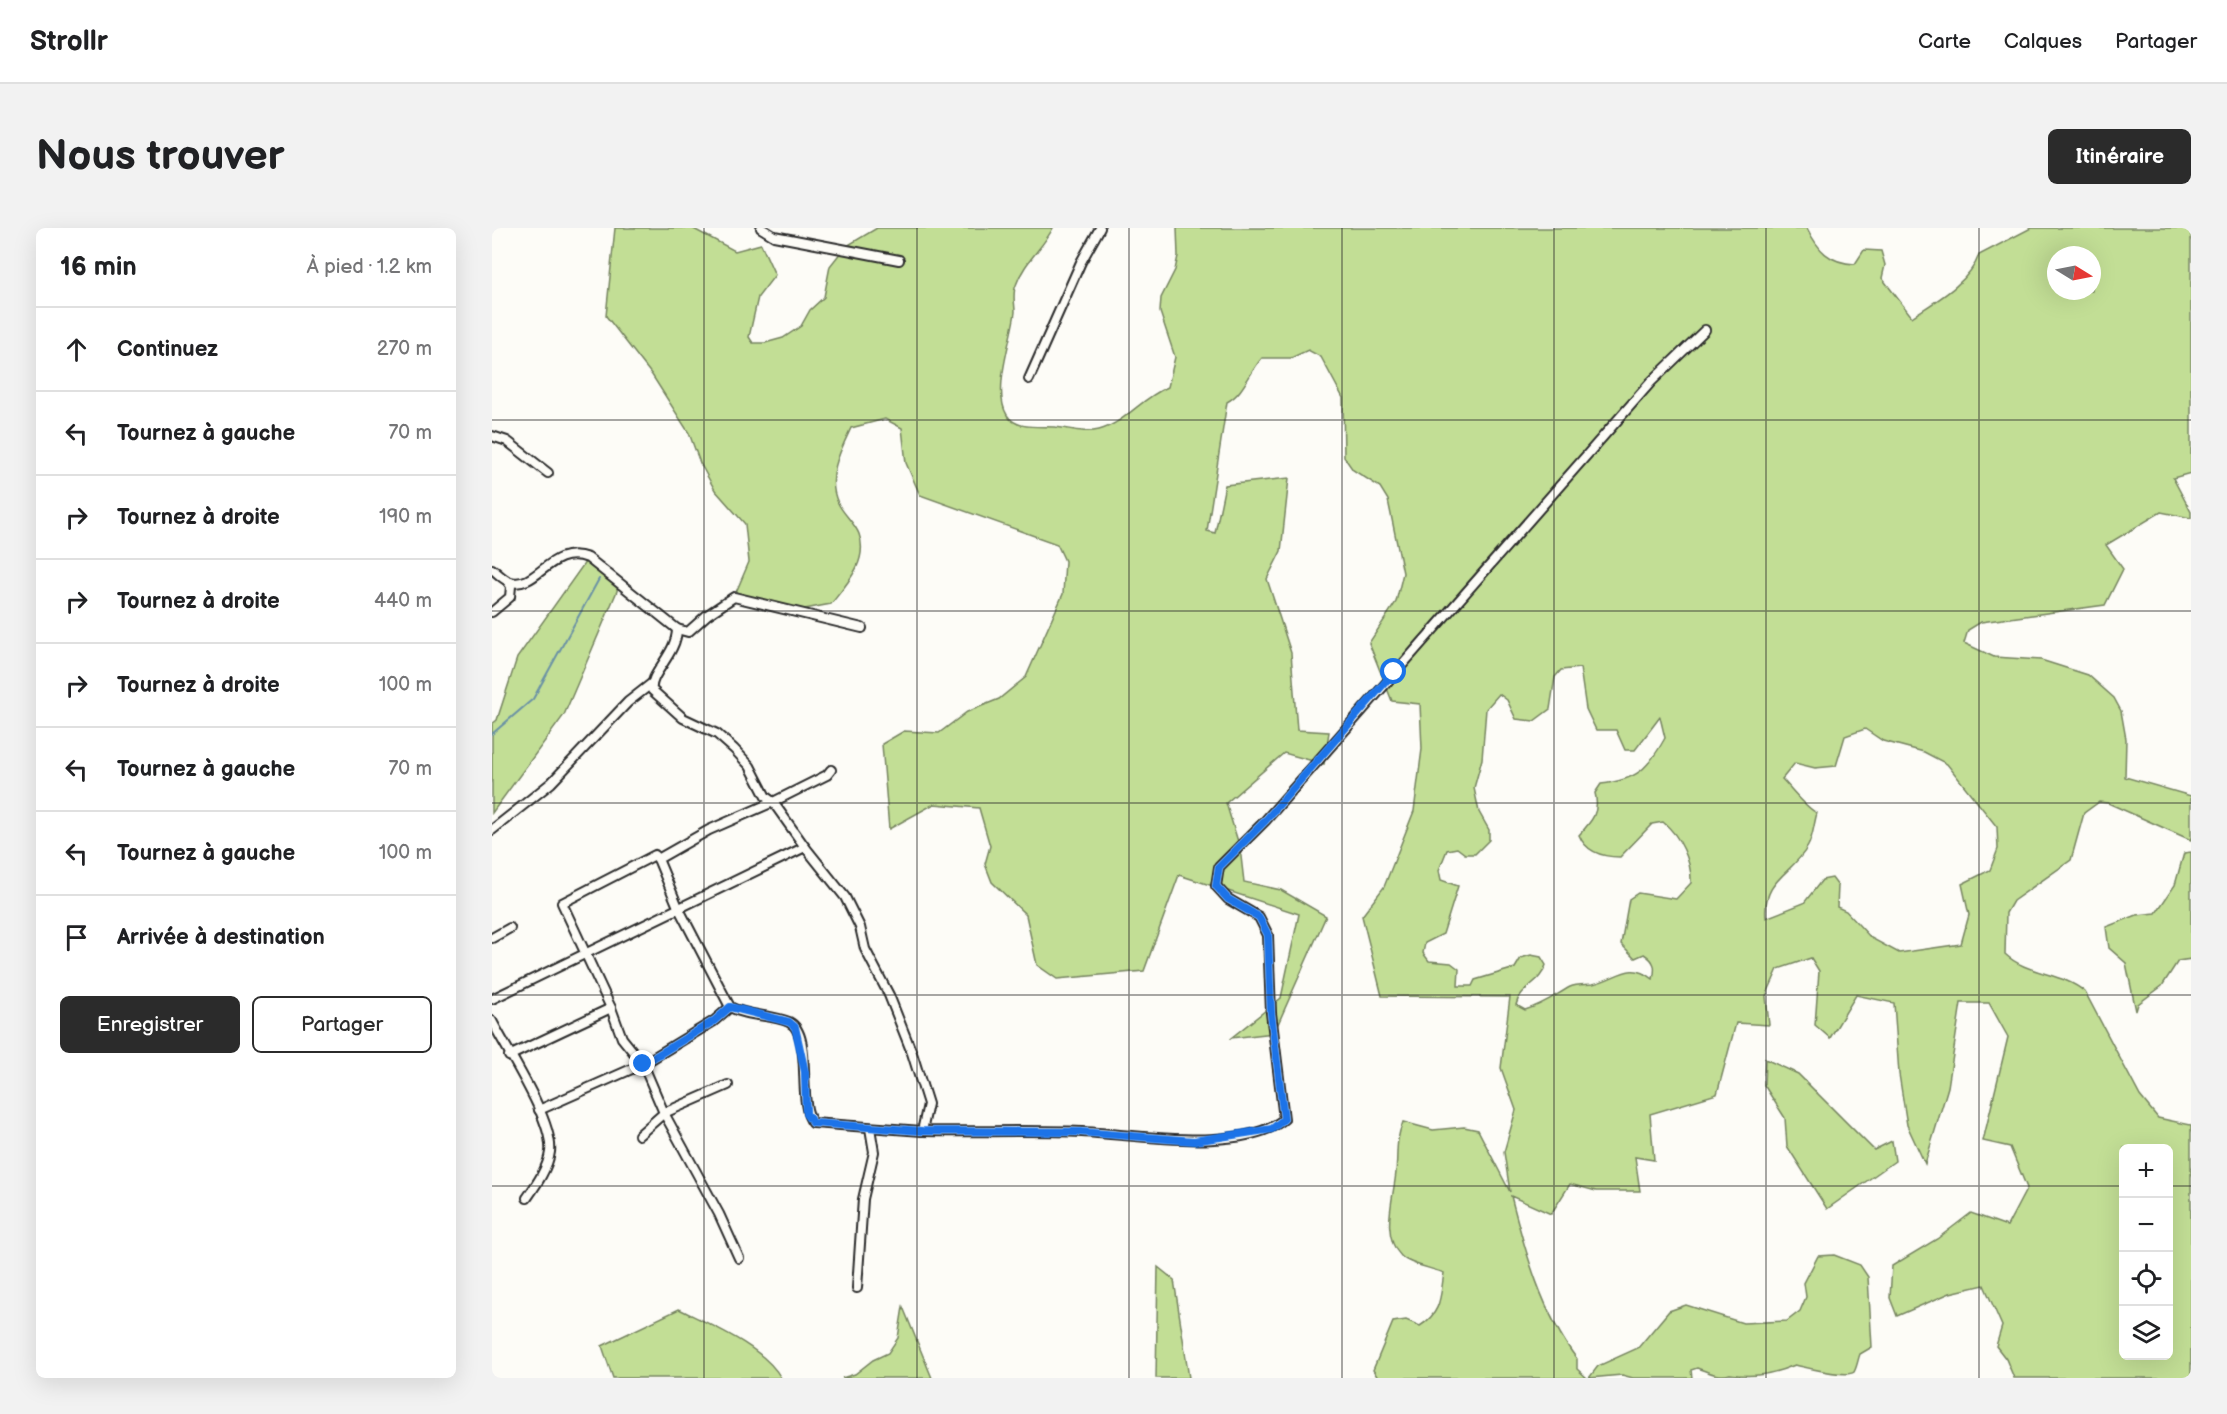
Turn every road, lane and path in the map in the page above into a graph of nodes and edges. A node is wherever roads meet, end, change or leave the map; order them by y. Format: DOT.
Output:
graph roads {
  1 [pos="761,228"];
  2 [pos="1100,228"];
  3 [pos="899,260"];
  4 [pos="1705,330"];
  5 [pos="1029,379"];
  6 [pos="492,436"];
  7 [pos="548,472"];
  8 [pos="492,569"];
  9 [pos="508,582"];
  10 [pos="492,612"];
  11 [pos="862,628"];
  12 [pos="677,629"];
  13 [pos="651,684"];
  14 [pos="831,770"];
  15 [pos="773,802"];
  16 [pos="492,819"];
  17 [pos="501,823"];
  18 [pos="492,830"];
  19 [pos="805,847"];
  20 [pos="658,859"];
  21 [pos="678,907"];
  22 [pos="510,928"];
  23 [pos="492,938"];
  24 [pos="584,952"];
  25 [pos="492,999"];
  26 [pos="730,1007"];
  27 [pos="611,1008"];
  28 [pos="492,1020"];
  29 [pos="509,1056"];
  30 [pos="643,1064"];
  31 [pos="728,1085"];
  32 [pos="539,1110"];
  33 [pos="664,1113"];
  34 [pos="870,1128"];
  35 [pos="922,1131"];
  36 [pos="639,1135"];
  37 [pos="527,1198"];
  38 [pos="739,1258"];
  39 [pos="857,1288"];
  1 -- 3 [label="street"];
  2 -- 5 [label="street"];
  4 -- 35 [label="street"];
  6 -- 7 [label="street"];
  8 -- 9 [label="street"];
  9 -- 10 [label="street"];
  9 -- 12 [label="street"];
  11 -- 12 [label="street"];
  12 -- 13 [label="street"];
  13 -- 15 [label="street"];
  13 -- 17 [label="street"];
  14 -- 15 [label="street"];
  15 -- 19 [label="street"];
  15 -- 20 [label="street"];
  16 -- 17 [label="street"];
  17 -- 18 [label="street"];
  19 -- 21 [label="street"];
  19 -- 35 [label="street"];
  20 -- 21 [label="street"];
  20 -- 24 [label="street"];
  21 -- 24 [label="street"];
  21 -- 26 [label="street"];
  22 -- 23 [label="street"];
  24 -- 25 [label="street"];
  24 -- 27 [label="street"];
  26 -- 30 [label="street"];
  26 -- 34 [label="street"];
  27 -- 29 [label="street"];
  27 -- 30 [label="street"];
  28 -- 29 [label="street"];
  29 -- 32 [label="street"];
  30 -- 32 [label="street"];
  30 -- 33 [label="street"];
  31 -- 33 [label="street"];
  32 -- 37 [label="street"];
  33 -- 36 [label="street"];
  33 -- 38 [label="street"];
  34 -- 35 [label="street"];
  34 -- 39 [label="street"];
}
